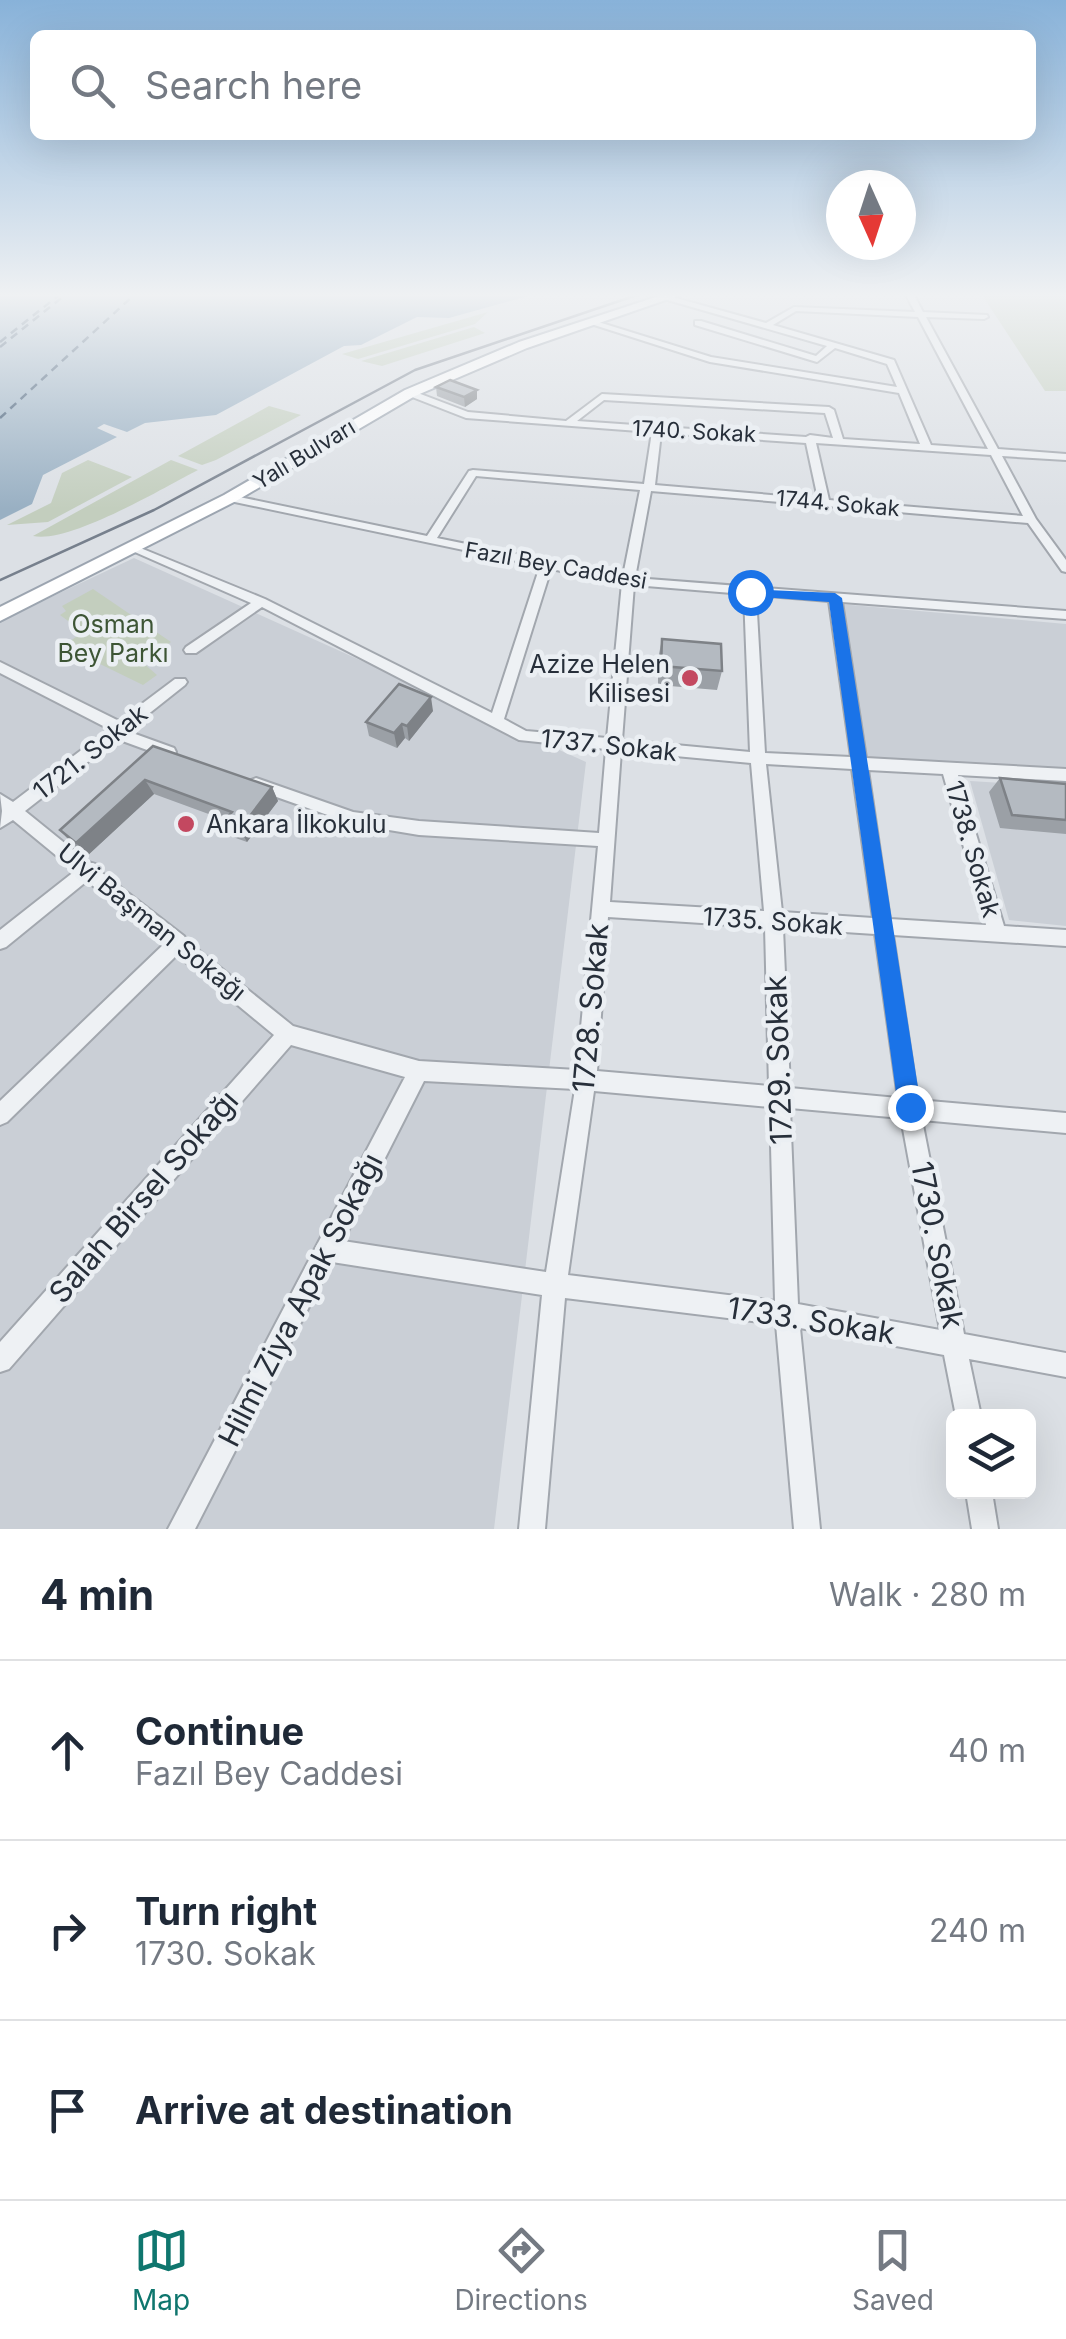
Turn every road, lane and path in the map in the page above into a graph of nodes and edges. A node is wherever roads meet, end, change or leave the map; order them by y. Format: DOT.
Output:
graph roads {
  1 [pos="462,366"];
  2 [pos="462,366"];
  3 [pos="759,366"];
  4 [pos="894,366"];
  5 [pos="950,366"];
  6 [pos="423,380"];
  7 [pos="403,390"];
  8 [pos="904,391"];
  9 [pos="384,401"];
  10 [pos="568,424"];
  11 [pos="656,428"];
  12 [pos="810,438"];
  13 [pos="838,440"];
  14 [pos="926,446"];
  15 [pos="996,451"];
  16 [pos="1066,456"];
  17 [pos="648,487"];
  18 [pos="230,498"];
  19 [pos="824,501"];
  20 [pos="1031,520"];
  21 [pos="1046,540"];
  22 [pos="428,541"];
  23 [pos="1066,542"];
  24 [pos="134,550"];
  25 [pos="546,565"];
  26 [pos="1066,568"];
  27 [pos="628,580"];
  28 [pos="750,592"];
  29 [pos="835,598"];
  30 [pos="0,600"];
  31 [pos="261,602"];
  32 [pos="0,615"];
  33 [pos="1066,615"];
  34 [pos="192,650"];
  35 [pos="0,667"];
  36 [pos="180,682"];
  37 [pos="496,722"];
  38 [pos="118,730"];
  39 [pos="614,747"];
  40 [pos="184,758"];
  41 [pos="758,758"];
  42 [pos="858,761"];
  43 [pos="948,767"];
  44 [pos="237,776"];
  45 [pos="1066,776"];
  46 [pos="5,811"];
  47 [pos="605,840"];
  48 [pos="89,869"];
  49 [pos="600,908"];
  50 [pos="774,922"];
  51 [pos="884,927"];
  52 [pos="997,932"];
  53 [pos="1066,938"];
  54 [pos="0,941"];
  55 [pos="178,942"];
  56 [pos="288,1034"];
  57 [pos="419,1071"];
  58 [pos="586,1080"];
  59 [pos="780,1096"];
  60 [pos="910,1107"];
  61 [pos="0,1115"];
  62 [pos="1066,1123"];
  63 [pos="328,1250"];
  64 [pos="555,1285"];
  65 [pos="787,1314"];
  66 [pos="957,1345"];
  67 [pos="0,1360"];
  68 [pos="1066,1366"];
  69 [pos="967,1409"];
  70 [pos="981,1499"];
  71 [pos="182,1529"];
  72 [pos="532,1529"];
  73 [pos="807,1529"];
  74 [pos="985,1529"];
  1 -- 6 [label="main road, Yalı Bulvarı"];
  2 -- 6 [label="main road, Yalı Bulvarı"];
  3 -- 8 [label="street"];
  4 -- 8 [label="street"];
  5 -- 15 [label="street"];
  6 -- 7 [label="main road, Yalı Bulvarı"];
  7 -- 9 [label="main road, Yalı Bulvarı"];
  7 -- 10 [label="street, 1740. Sokak"];
  8 -- 14 [label="street"];
  9 -- 18 [label="main road, Yalı Bulvarı"];
  9 -- 30 [label="main road, Yalı Bulvarı"];
  10 -- 11 [label="street, 1740. Sokak"];
  10 -- 13 [label="street"];
  11 -- 12 [label="street, 1740. Sokak"];
  11 -- 17 [label="street, 1728. Sokak"];
  12 -- 13 [label="street, 1740. Sokak"];
  12 -- 19 [label="street"];
  13 -- 14 [label="street, 1740. Sokak"];
  14 -- 15 [label="street, 1740. Sokak"];
  15 -- 16 [label="street, 1740. Sokak"];
  15 -- 20 [label="street"];
  17 -- 19 [label="street, 1744. Sokak"];
  17 -- 22 [label="street"];
  17 -- 27 [label="street, 1728. Sokak"];
  18 -- 22 [label="street, Fazıl Bey Caddesi"];
  18 -- 24 [label="main road, Yalı Bulvarı"];
  19 -- 20 [label="street, 1744. Sokak"];
  20 -- 21 [label="street"];
  21 -- 23 [label="street"];
  21 -- 26 [label="street"];
  22 -- 25 [label="street, Fazıl Bey Caddesi"];
  24 -- 31 [label="street, 1737. Sokak"];
  24 -- 32 [label="main road, Yalı Bulvarı"];
  25 -- 27 [label="street, Fazıl Bey Caddesi"];
  25 -- 37 [label="street"];
  27 -- 28 [label="street, Fazıl Bey Caddesi"];
  27 -- 39 [label="street, 1728. Sokak"];
  28 -- 29 [label="street, Fazıl Bey Caddesi"];
  28 -- 41 [label="street, 1729. Sokak"];
  29 -- 33 [label="street, Fazıl Bey Caddesi"];
  29 -- 42 [label="street, 1730. Sokak"];
  31 -- 34 [label="street"];
  31 -- 37 [label="street, 1737. Sokak"];
  35 -- 38 [label="street"];
  36 -- 38 [label="street, 1721. Sokak"];
  37 -- 39 [label="street, 1737. Sokak"];
  38 -- 40 [label="street"];
  38 -- 46 [label="street, 1721. Sokak"];
  39 -- 41 [label="street, 1737. Sokak"];
  39 -- 47 [label="street, 1728. Sokak"];
  41 -- 42 [label="street, 1737. Sokak"];
  41 -- 50 [label="street, 1729. Sokak"];
  42 -- 43 [label="street, 1737. Sokak"];
  42 -- 51 [label="street, 1730. Sokak"];
  43 -- 45 [label="street, 1737. Sokak"];
  43 -- 52 [label="street, 1738. Sokak"];
  44 -- 47 [label="street"];
  46 -- 48 [label="street, Ulvi Başman Sokağı"];
  47 -- 49 [label="street, 1728. Sokak"];
  48 -- 54 [label="street"];
  48 -- 55 [label="street, Ulvi Başman Sokağı"];
  49 -- 50 [label="street, 1735. Sokak"];
  49 -- 58 [label="street, 1728. Sokak"];
  50 -- 51 [label="street, 1735. Sokak"];
  50 -- 59 [label="street, 1729. Sokak"];
  51 -- 52 [label="street, 1735. Sokak"];
  51 -- 60 [label="street, 1730. Sokak"];
  52 -- 53 [label="street, 1735. Sokak"];
  55 -- 56 [label="street, Ulvi Başman Sokağı"];
  55 -- 61 [label="street"];
  56 -- 57 [label="street"];
  56 -- 67 [label="street, Salah Birsel Sokağı"];
  57 -- 58 [label="street"];
  57 -- 63 [label="street, Hilmi Ziya Apak Sokağı"];
  58 -- 59 [label="street"];
  58 -- 64 [label="street, 1728. Sokak"];
  59 -- 60 [label="street"];
  59 -- 65 [label="street, 1729. Sokak"];
  60 -- 62 [label="street"];
  60 -- 66 [label="street, 1730. Sokak"];
  63 -- 64 [label="street, 1733. Sokak"];
  63 -- 71 [label="street, Hilmi Ziya Apak Sokağı"];
  64 -- 65 [label="street, 1733. Sokak"];
  64 -- 72 [label="street, 1728. Sokak"];
  65 -- 66 [label="street, 1733. Sokak"];
  65 -- 73 [label="street, 1729. Sokak"];
  66 -- 68 [label="street, 1733. Sokak"];
  66 -- 69 [label="street, 1730. Sokak"];
  70 -- 74 [label="street"];
}
